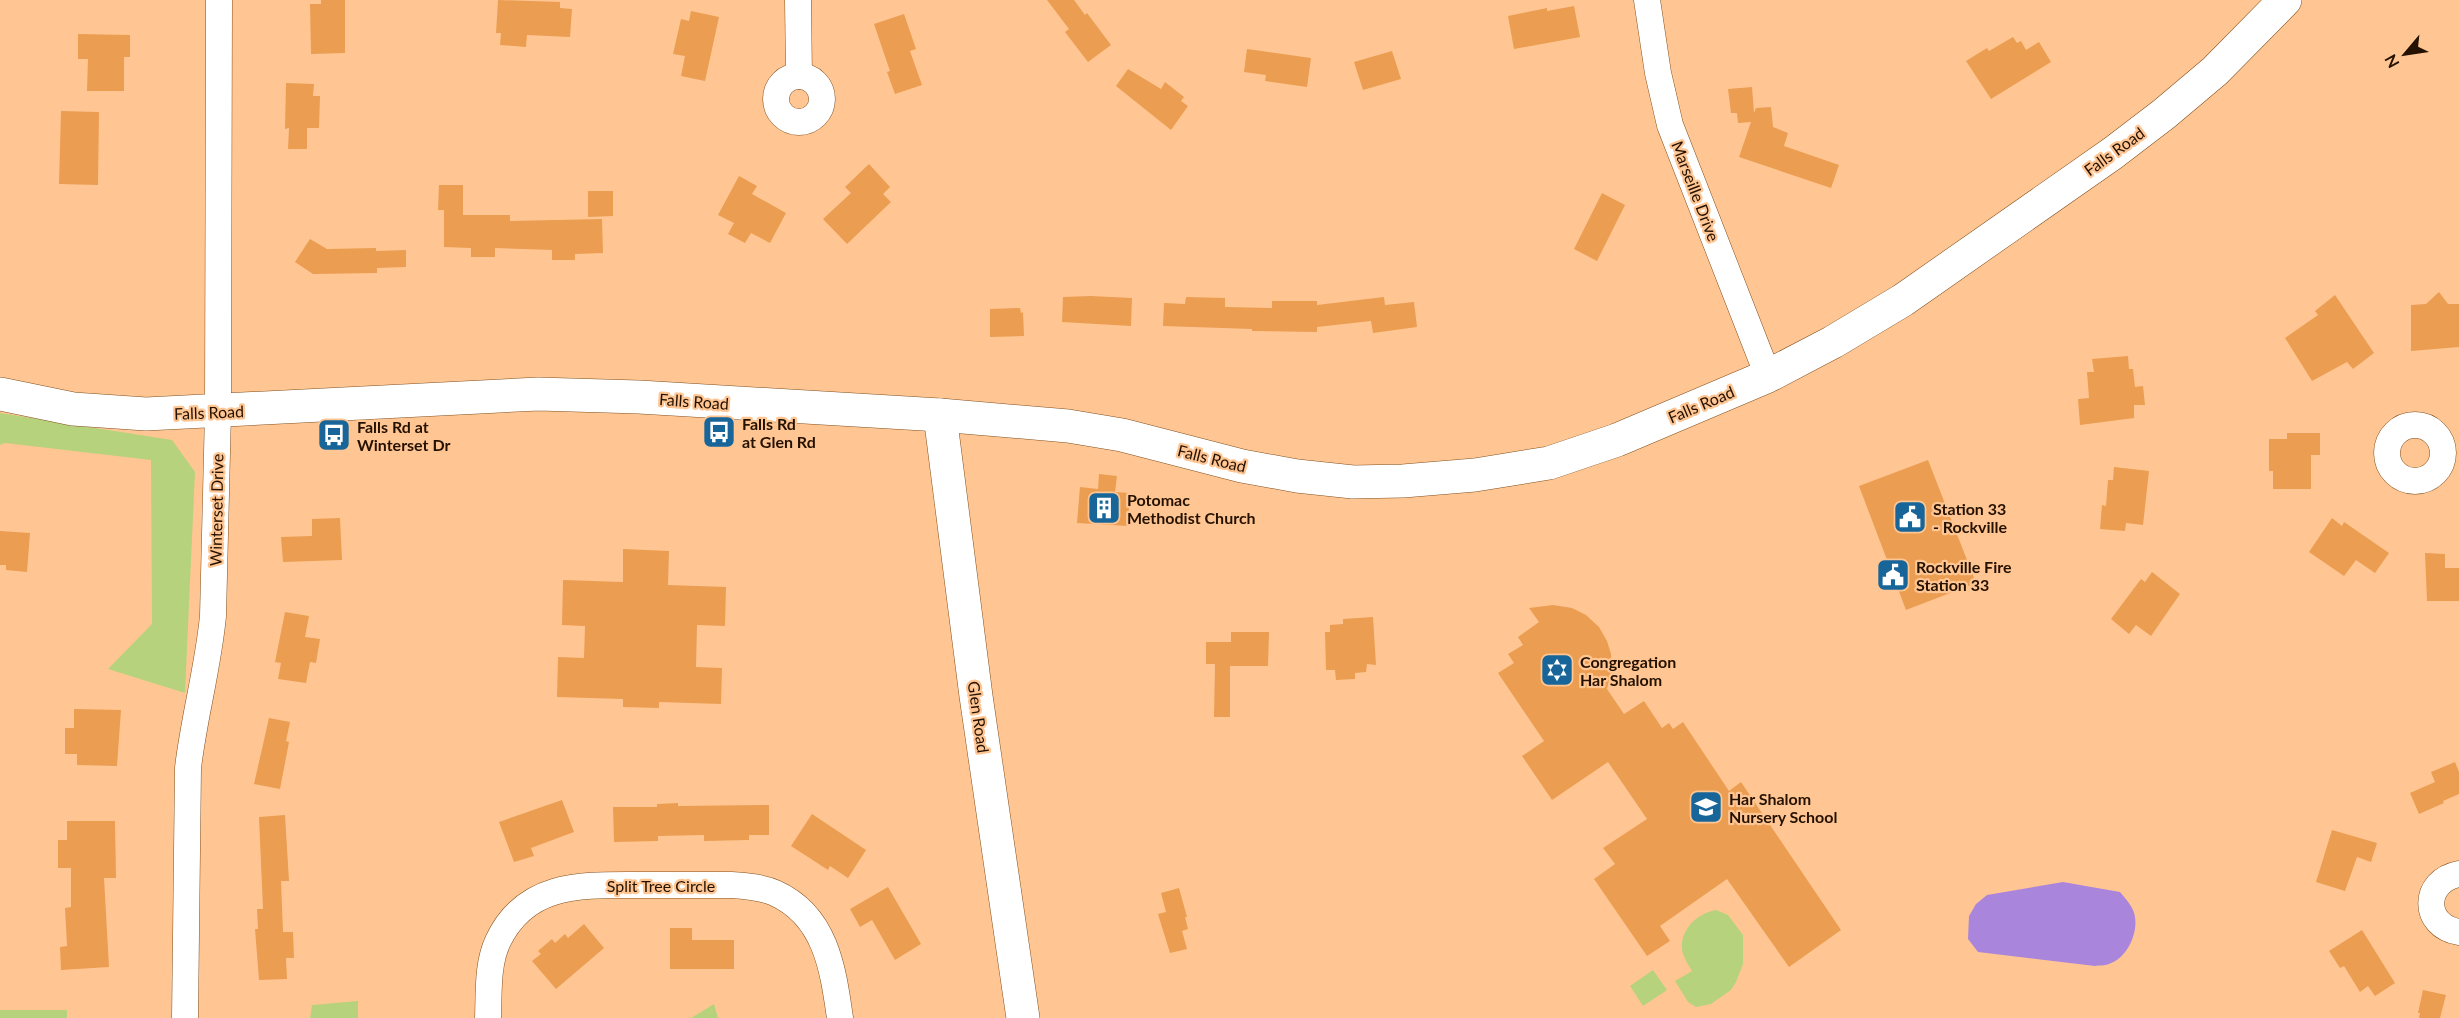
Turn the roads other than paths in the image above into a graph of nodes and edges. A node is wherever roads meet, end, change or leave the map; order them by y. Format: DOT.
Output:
graph roads {
  1 [pos="219,0"];
  2 [pos="798,0"];
  3 [pos="1647,0"];
  4 [pos="2285,0"];
  5 [pos="799,76"];
  6 [pos="1768,376"];
  7 [pos="0,394"];
  8 [pos="218,412"];
  9 [pos="940,415"];
  10 [pos="2459,874"];
  11 [pos="2459,932"];
  12 [pos="1017,1017"];
  13 [pos="185,1018"];
  14 [pos="488,1018"];
  15 [pos="840,1018"];
  1 -- 8 [label="street, Winterset Drive"];
  2 -- 5 [label="street"];
  3 -- 6 [label="street, Marseille Drive"];
  4 -- 6 [label="main road, Falls Road"];
  6 -- 9 [label="main road, Falls Road"];
  7 -- 8 [label="main road, Falls Road"];
  8 -- 9 [label="main road, Falls Road"];
  8 -- 13 [label="street, Winterset Drive"];
  9 -- 12 [label="main road, Glen Road"];
  10 -- 11 [label="street"];
  14 -- 15 [label="street, Split Tree Circle"];
}
